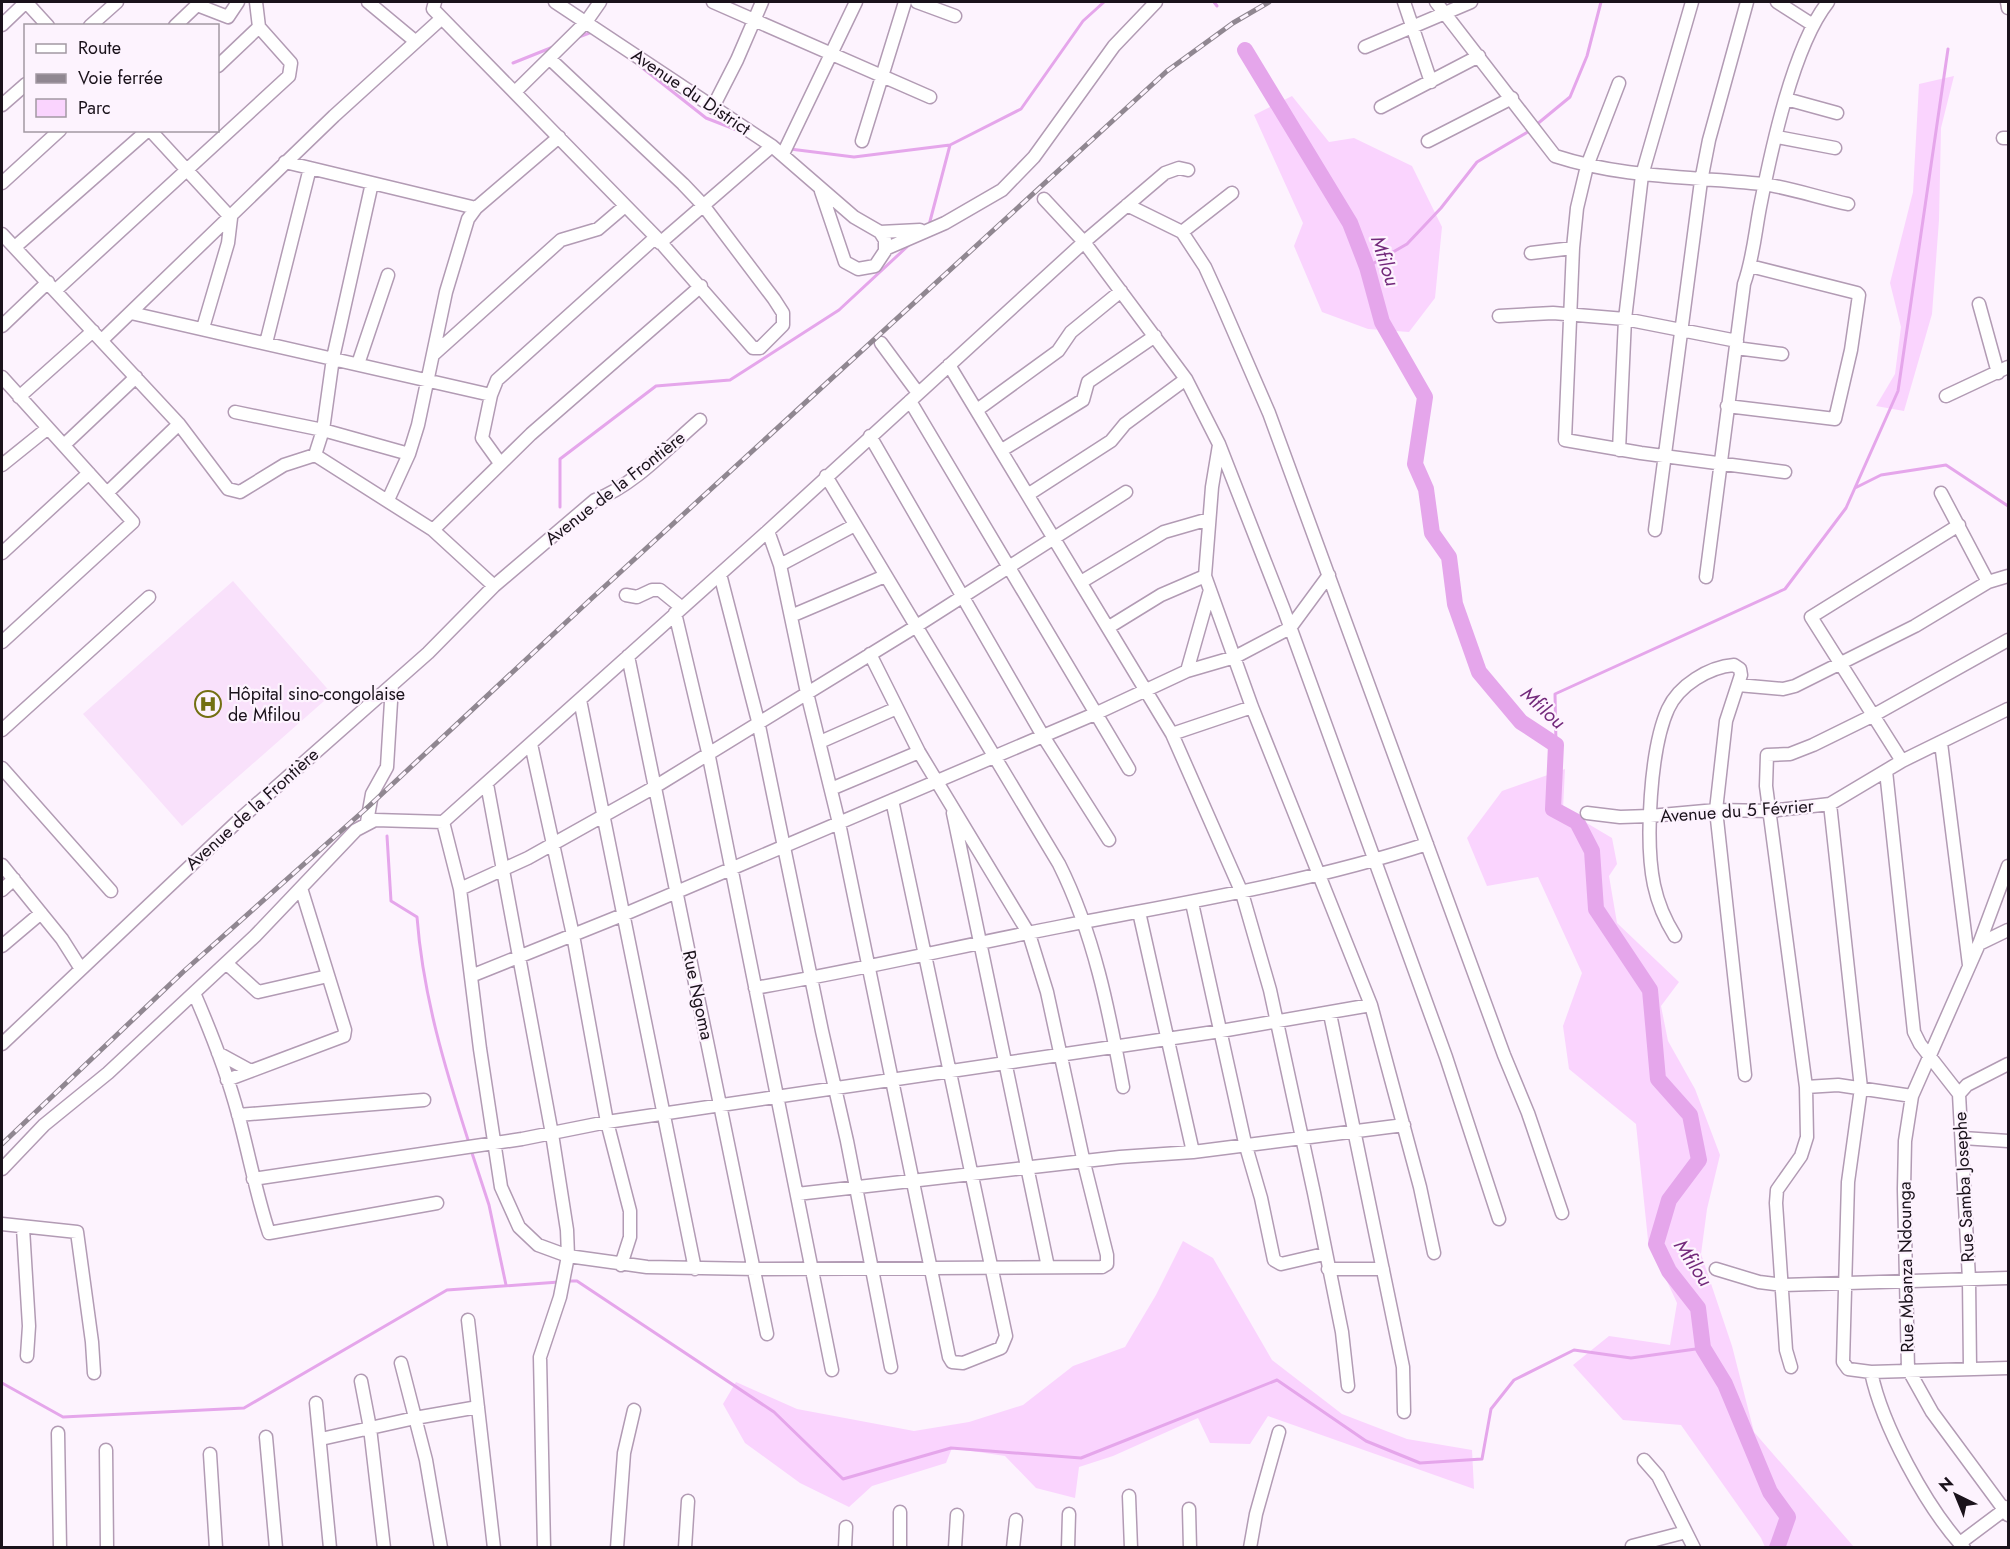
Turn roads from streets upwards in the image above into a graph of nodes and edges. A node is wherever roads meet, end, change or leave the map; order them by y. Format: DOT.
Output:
graph roads {
  1 [pos="26,2"];
  2 [pos="117,2"];
  3 [pos="238,2"];
  4 [pos="256,2"];
  5 [pos="368,2"];
  6 [pos="435,2"];
  7 [pos="555,2"];
  8 [pos="600,2"];
  9 [pos="713,2"];
  10 [pos="762,2"];
  11 [pos="856,2"];
  12 [pos="905,2"];
  13 [pos="917,2"];
  14 [pos="1156,2"];
  15 [pos="1404,2"];
  16 [pos="1436,2"];
  17 [pos="1471,2"];
  18 [pos="1692,2"];
  19 [pos="1747,2"];
  20 [pos="1777,2"];
  21 [pos="1828,2"];
  22 [pos="2007,2"];
  23 [pos="192,3"];
  24 [pos="2008,8"];
  25 [pos="1445,13"];
  26 [pos="955,16"];
  27 [pos="442,18"];
  28 [pos="755,19"];
  29 [pos="586,22"];
  30 [pos="46,24"];
  31 [pos="92,24"];
  32 [pos="176,24"];
  33 [pos="2,25"];
  34 [pos="1814,25"];
  35 [pos="259,27"];
  36 [pos="1413,27"];
  37 [pos="415,41"];
  38 [pos="1365,47"];
  39 [pos="832,54"];
  40 [pos="1479,56"];
  41 [pos="550,59"];
  42 [pos="219,65"];
  43 [pos="882,77"];
  44 [pos="1431,82"];
  45 [pos="1618,82"];
  46 [pos="24,86"];
  47 [pos="515,92"];
  48 [pos="930,97"];
  49 [pos="1512,98"];
  50 [pos="1786,99"];
  51 [pos="2,105"];
  52 [pos="713,107"];
  53 [pos="1381,107"];
  54 [pos="1837,113"];
  55 [pos="58,132"];
  56 [pos="147,132"];
  57 [pos="151,132"];
  58 [pos="559,137"];
  59 [pos="1777,137"];
  60 [pos="862,141"];
  61 [pos="1428,141"];
  62 [pos="772,146"];
  63 [pos="1836,147"];
  64 [pos="783,154"];
  65 [pos="285,162"];
  66 [pos="1587,166"];
  67 [pos="310,168"];
  68 [pos="187,170"];
  69 [pos="1188,170"];
  70 [pos="1642,175"];
  71 [pos="1701,181"];
  72 [pos="2,183"];
  73 [pos="372,183"];
  74 [pos="1765,184"];
  75 [pos="821,191"];
  76 [pos="1232,193"];
  77 [pos="1044,199"];
  78 [pos="1848,204"];
  79 [pos="703,205"];
  80 [pos="1127,205"];
  81 [pos="625,206"];
  82 [pos="476,208"];
  83 [pos="231,218"];
  84 [pos="930,229"];
  85 [pos="880,232"];
  86 [pos="1182,232"];
  87 [pos="2,236"];
  88 [pos="658,240"];
  89 [pos="1084,242"];
  90 [pos="15,248"];
  91 [pos="1573,248"];
  92 [pos="885,249"];
  93 [pos="1531,254"];
  94 [pos="1750,266"];
  95 [pos="388,275"];
  96 [pos="52,286"];
  97 [pos="701,286"];
  98 [pos="1122,291"];
  99 [pos="1979,304"];
  100 [pos="131,313"];
  101 [pos="1572,314"];
  102 [pos="1499,316"];
  103 [pos="1625,319"];
  104 [pos="2,326"];
  105 [pos="203,328"];
  106 [pos="1680,329"];
  107 [pos="98,335"];
  108 [pos="1155,336"];
  109 [pos="266,343"];
  110 [pos="881,343"];
  111 [pos="1736,344"];
  112 [pos="1782,354"];
  113 [pos="433,356"];
  114 [pos="333,358"];
  115 [pos="358,364"];
  116 [pos="949,365"];
  117 [pos="2003,370"];
  118 [pos="2,377"];
  119 [pos="136,377"];
  120 [pos="1186,379"];
  121 [pos="429,381"];
  122 [pos="491,395"];
  123 [pos="1946,396"];
  124 [pos="18,397"];
  125 [pos="914,397"];
  126 [pos="1727,406"];
  127 [pos="977,410"];
  128 [pos="235,412"];
  129 [pos="700,420"];
  130 [pos="179,424"];
  131 [pos="48,428"];
  132 [pos="323,430"];
  133 [pos="870,436"];
  134 [pos="1219,444"];
  135 [pos="64,445"];
  136 [pos="1002,450"];
  137 [pos="1619,450"];
  138 [pos="409,454"];
  139 [pos="315,455"];
  140 [pos="1665,457"];
  141 [pos="500,462"];
  142 [pos="1722,463"];
  143 [pos="2,465"];
  144 [pos="1785,472"];
  145 [pos="89,473"];
  146 [pos="826,476"];
  147 [pos="1126,492"];
  148 [pos="1941,493"];
  149 [pos="107,494"];
  150 [pos="1029,494"];
  151 [pos="388,500"];
  152 [pos="1209,519"];
  153 [pos="855,525"];
  154 [pos="1959,525"];
  155 [pos="433,530"];
  156 [pos="768,531"];
  157 [pos="1655,531"];
  158 [pos="1053,536"];
  159 [pos="2,552"];
  160 [pos="780,565"];
  161 [pos="1008,567"];
  162 [pos="720,574"];
  163 [pos="1329,575"];
  164 [pos="885,576"];
  165 [pos="1205,576"];
  166 [pos="2008,576"];
  167 [pos="1706,577"];
  168 [pos="1081,582"];
  169 [pos="1988,582"];
  170 [pos="494,586"];
  171 [pos="1210,590"];
  172 [pos="626,595"];
  173 [pos="149,597"];
  174 [pos="962,597"];
  175 [pos="678,610"];
  176 [pos="791,616"];
  177 [pos="915,627"];
  178 [pos="1109,627"];
  179 [pos="1290,628"];
  180 [pos="2008,640"];
  181 [pos="2,642"];
  182 [pos="870,654"];
  183 [pos="628,656"];
  184 [pos="1235,657"];
  185 [pos="1840,663"];
  186 [pos="1187,671"];
  187 [pos="392,685"];
  188 [pos="1738,685"];
  189 [pos="1146,691"];
  190 [pos="807,693"];
  191 [pos="580,700"];
  192 [pos="1252,707"];
  193 [pos="897,708"];
  194 [pos="2008,709"];
  195 [pos="1097,713"];
  196 [pos="1874,716"];
  197 [pos="758,721"];
  198 [pos="2,730"];
  199 [pos="1172,734"];
  200 [pos="1043,736"];
  201 [pos="820,742"];
  202 [pos="1941,743"];
  203 [pos="531,744"];
  204 [pos="708,752"];
  205 [pos="919,752"];
  206 [pos="994,757"];
  207 [pos="1902,761"];
  208 [pos="2,768"];
  209 [pos="1129,769"];
  210 [pos="1886,771"];
  211 [pos="937,781"];
  212 [pos="487,784"];
  213 [pos="653,788"];
  214 [pos="831,789"];
  215 [pos="892,800"];
  216 [pos="1830,804"];
  217 [pos="952,809"];
  218 [pos="1716,810"];
  219 [pos="1770,811"];
  220 [pos="605,813"];
  221 [pos="1587,813"];
  222 [pos="1650,816"];
  223 [pos="367,822"];
  224 [pos="443,822"];
  225 [pos="839,823"];
  226 [pos="1109,840"];
  227 [pos="552,843"];
  228 [pos="1427,844"];
  229 [pos="784,845"];
  230 [pos="1375,861"];
  231 [pos="2,865"];
  232 [pos="2008,866"];
  233 [pos="730,868"];
  234 [pos="503,870"];
  235 [pos="1319,876"];
  236 [pos="14,879"];
  237 [pos="301,888"];
  238 [pos="460,889"];
  239 [pos="2,890"];
  240 [pos="677,890"];
  241 [pos="111,891"];
  242 [pos="1242,893"];
  243 [pos="1192,903"];
  244 [pos="1139,912"];
  245 [pos="41,913"];
  246 [pos="625,914"];
  247 [pos="1086,923"];
  248 [pos="2008,930"];
  249 [pos="1029,934"];
  250 [pos="573,935"];
  251 [pos="1675,936"];
  252 [pos="978,944"];
  253 [pos="1979,944"];
  254 [pos="2,946"];
  255 [pos="520,955"];
  256 [pos="925,956"];
  257 [pos="226,963"];
  258 [pos="1969,965"];
  259 [pos="868,968"];
  260 [pos="81,969"];
  261 [pos="327,976"];
  262 [pos="471,976"];
  263 [pos="813,978"];
  264 [pos="755,988"];
  265 [pos="194,993"];
  266 [pos="1371,1005"];
  267 [pos="1330,1014"];
  268 [pos="1276,1022"];
  269 [pos="1221,1031"];
  270 [pos="1166,1039"];
  271 [pos="2,1044"];
  272 [pos="1116,1047"];
  273 [pos="218,1053"];
  274 [pos="1060,1054"];
  275 [pos="1929,1055"];
  276 [pos="1005,1063"];
  277 [pos="2008,1064"];
  278 [pos="251,1071"];
  279 [pos="950,1071"];
  280 [pos="1745,1075"];
  281 [pos="227,1080"];
  282 [pos="891,1081"];
  283 [pos="1123,1087"];
  284 [pos="1806,1087"];
  285 [pos="1862,1088"];
  286 [pos="835,1089"];
  287 [pos="1959,1094"];
  288 [pos="1912,1096"];
  289 [pos="777,1097"];
  290 [pos="424,1100"];
  291 [pos="721,1105"];
  292 [pos="664,1114"];
  293 [pos="238,1115"];
  294 [pos="607,1122"];
  295 [pos="1404,1125"];
  296 [pos="1356,1131"];
  297 [pos="552,1134"];
  298 [pos="1300,1136"];
  299 [pos="1963,1138"];
  300 [pos="2008,1141"];
  301 [pos="494,1142"];
  302 [pos="1245,1143"];
  303 [pos="1193,1152"];
  304 [pos="1084,1162"];
  305 [pos="2,1169"];
  306 [pos="1028,1169"];
  307 [pos="970,1174"];
  308 [pos="253,1179"];
  309 [pos="914,1180"];
  310 [pos="855,1187"];
  311 [pos="797,1194"];
  312 [pos="438,1203"];
  313 [pos="1562,1213"];
  314 [pos="1499,1219"];
  315 [pos="2,1224"];
  316 [pos="23,1228"];
  317 [pos="1434,1252"];
  318 [pos="1324,1254"];
  319 [pos="568,1256"];
  320 [pos="621,1265"];
  321 [pos="992,1267"];
  322 [pos="1048,1267"];
  323 [pos="932,1268"];
  324 [pos="695,1269"];
  325 [pos="756,1269"];
  326 [pos="813,1269"];
  327 [pos="872,1269"];
  328 [pos="1328,1269"];
  329 [pos="1383,1269"];
  330 [pos="1716,1269"];
  331 [pos="2008,1278"];
  332 [pos="1969,1279"];
  333 [pos="1905,1280"];
  334 [pos="1846,1282"];
  335 [pos="1783,1285"];
  336 [pos="468,1320"];
  337 [pos="767,1334"];
  338 [pos="27,1356"];
  339 [pos="401,1363"];
  340 [pos="891,1367"];
  341 [pos="1791,1367"];
  342 [pos="1970,1368"];
  343 [pos="2008,1368"];
  344 [pos="832,1370"];
  345 [pos="1908,1370"];
  346 [pos="1871,1372"];
  347 [pos="94,1373"];
  348 [pos="361,1381"];
  349 [pos="1348,1386"];
  350 [pos="316,1402"];
  351 [pos="478,1407"];
  352 [pos="633,1410"];
  353 [pos="1404,1412"];
  354 [pos="415,1418"];
  355 [pos="370,1428"];
  356 [pos="1279,1432"];
  357 [pos="58,1433"];
  358 [pos="266,1437"];
  359 [pos="321,1439"];
  360 [pos="210,1454"];
  361 [pos="109,1460"];
  362 [pos="1644,1460"];
  363 [pos="1129,1496"];
  364 [pos="688,1501"];
  365 [pos="1189,1509"];
  366 [pos="2007,1510"];
  367 [pos="900,1512"];
  368 [pos="1069,1514"];
  369 [pos="957,1515"];
  370 [pos="1016,1520"];
  371 [pos="846,1527"];
  372 [pos="1686,1532"];
  373 [pos="1962,1545"];
  374 [pos="1632,1546"];
  375 [pos="60,1548"];
  376 [pos="107,1548"];
  377 [pos="216,1548"];
  378 [pos="276,1548"];
  379 [pos="330,1548"];
  380 [pos="384,1548"];
  381 [pos="441,1548"];
  382 [pos="494,1548"];
  383 [pos="544,1548"];
  384 [pos="616,1548"];
  385 [pos="685,1548"];
  386 [pos="845,1548"];
  387 [pos="900,1548"];
  388 [pos="956,1548"];
  389 [pos="1013,1548"];
  390 [pos="1068,1548"];
  391 [pos="1131,1548"];
  392 [pos="1190,1548"];
  393 [pos="1250,1548"];
  394 [pos="1694,1548"];
  1 -- 30 [label="street"];
  1 -- 33 [label="street"];
  2 -- 31 [label="street"];
  3 -- 23 [label="street"];
  4 -- 35 [label="street"];
  5 -- 37 [label="street"];
  6 -- 27 [label="street"];
  7 -- 29 [label="street, Avenue du District"];
  8 -- 29 [label="street"];
  9 -- 28 [label="street"];
  10 -- 28 [label="street"];
  11 -- 39 [label="street"];
  12 -- 43 [label="street"];
  13 -- 26 [label="street"];
  14 -- 84 [label="street, Avenue du District"];
  15 -- 36 [label="street"];
  16 -- 25 [label="street"];
  17 -- 25 [label="street"];
  18 -- 70 [label="street"];
  19 -- 71 [label="street"];
  20 -- 34 [label="street"];
  21 -- 34 [label="street"];
  22 -- 24 [label="street"];
  23 -- 32 [label="street"];
  25 -- 36 [label="street"];
  25 -- 40 [label="street"];
  27 -- 37 [label="street"];
  27 -- 47 [label="street"];
  28 -- 39 [label="street"];
  28 -- 52 [label="street"];
  29 -- 41 [label="street"];
  29 -- 52 [label="street, Avenue du District"];
  34 -- 50 [label="street"];
  35 -- 42 [label="street"];
  35 -- 68 [label="street"];
  36 -- 38 [label="street"];
  36 -- 44 [label="street"];
  37 -- 65 [label="street"];
  39 -- 43 [label="street"];
  39 -- 64 [label="street"];
  40 -- 44 [label="street"];
  40 -- 49 [label="street"];
  41 -- 47 [label="street"];
  41 -- 79 [label="street"];
  43 -- 48 [label="street"];
  43 -- 60 [label="street"];
  44 -- 53 [label="street"];
  45 -- 66 [label="street"];
  46 -- 51 [label="street"];
  47 -- 58 [label="street"];
  49 -- 61 [label="street"];
  49 -- 66 [label="street"];
  50 -- 54 [label="street"];
  50 -- 59 [label="street"];
  52 -- 62 [label="street, Avenue du District"];
  55 -- 72 [label="street"];
  56 -- 90 [label="street"];
  57 -- 68 [label="street"];
  58 -- 81 [label="street"];
  58 -- 82 [label="street"];
  59 -- 63 [label="street"];
  59 -- 74 [label="street"];
  62 -- 64 [label="street, Avenue du District"];
  62 -- 79 [label="street"];
  64 -- 75 [label="street, Avenue du District"];
  65 -- 67 [label="street"];
  65 -- 83 [label="street"];
  66 -- 70 [label="street"];
  66 -- 91 [label="street"];
  67 -- 73 [label="street"];
  67 -- 109 [label="street"];
  68 -- 83 [label="street"];
  68 -- 96 [label="street"];
  69 -- 80 [label="street"];
  70 -- 71 [label="street"];
  70 -- 103 [label="street"];
  71 -- 74 [label="street"];
  71 -- 106 [label="street"];
  73 -- 82 [label="street"];
  73 -- 114 [label="street"];
  74 -- 78 [label="street"];
  74 -- 94 [label="street"];
  75 -- 85 [label="street, Avenue du District"];
  75 -- 92 [label="street, Avenue du District"];
  76 -- 86 [label="street"];
  77 -- 89 [label="street"];
  79 -- 88 [label="street"];
  79 -- 97 [label="street"];
  80 -- 86 [label="street"];
  80 -- 89 [label="street"];
  81 -- 88 [label="street"];
  81 -- 113 [label="street"];
  82 -- 113 [label="street"];
  83 -- 100 [label="street"];
  83 -- 105 [label="street"];
  84 -- 85 [label="street, Avenue du District"];
  84 -- 92 [label="street, Avenue du District"];
  85 -- 92 [label="street"];
  86 -- 163 [label="street"];
  87 -- 90 [label="street"];
  88 -- 97 [label="street"];
  88 -- 122 [label="street"];
  89 -- 98 [label="street"];
  89 -- 116 [label="street"];
  90 -- 96 [label="street"];
  91 -- 93 [label="street"];
  91 -- 101 [label="street"];
  94 -- 111 [label="street"];
  94 -- 126 [label="street"];
  95 -- 115 [label="street"];
  96 -- 104 [label="street"];
  96 -- 107 [label="street"];
  97 -- 141 [label="street"];
  98 -- 108 [label="street"];
  98 -- 127 [label="street"];
  99 -- 117 [label="street"];
  100 -- 105 [label="street"];
  100 -- 107 [label="street"];
  101 -- 102 [label="street"];
  101 -- 103 [label="street"];
  101 -- 137 [label="street"];
  103 -- 106 [label="street"];
  103 -- 137 [label="street"];
  105 -- 109 [label="street"];
  106 -- 111 [label="street"];
  106 -- 140 [label="street"];
  107 -- 119 [label="street"];
  107 -- 124 [label="street"];
  108 -- 120 [label="street"];
  108 -- 136 [label="street"];
  109 -- 114 [label="street"];
  110 -- 125 [label="street"];
  111 -- 112 [label="street"];
  111 -- 126 [label="street"];
  113 -- 121 [label="street"];
  114 -- 115 [label="street"];
  114 -- 132 [label="street"];
  115 -- 121 [label="street"];
  116 -- 125 [label="street"];
  116 -- 127 [label="street"];
  117 -- 123 [label="street"];
  118 -- 124 [label="street"];
  119 -- 130 [label="street"];
  119 -- 135 [label="street"];
  120 -- 134 [label="street"];
  120 -- 150 [label="street"];
  121 -- 122 [label="street"];
  121 -- 138 [label="street"];
  122 -- 141 [label="street"];
  124 -- 131 [label="street"];
  125 -- 133 [label="street"];
  125 -- 161 [label="street"];
  126 -- 142 [label="street"];
  127 -- 136 [label="street"];
  128 -- 132 [label="street"];
  129 -- 170 [label="street, Avenue de la Frontière"];
  130 -- 139 [label="street"];
  130 -- 149 [label="street"];
  131 -- 135 [label="street"];
  131 -- 143 [label="street"];
  132 -- 138 [label="street"];
  132 -- 139 [label="street"];
  133 -- 146 [label="street"];
  133 -- 174 [label="street"];
  134 -- 152 [label="street"];
  134 -- 179 [label="street"];
  135 -- 145 [label="street"];
  136 -- 150 [label="street"];
  137 -- 140 [label="street"];
  138 -- 151 [label="street"];
  139 -- 151 [label="street"];
  140 -- 142 [label="street"];
  140 -- 157 [label="street"];
  141 -- 155 [label="street"];
  142 -- 144 [label="street"];
  142 -- 167 [label="street"];
  145 -- 149 [label="street"];
  145 -- 159 [label="street"];
  146 -- 153 [label="street"];
  146 -- 156 [label="street"];
  147 -- 158 [label="street"];
  148 -- 154 [label="street"];
  149 -- 181 [label="street"];
  150 -- 158 [label="street"];
  151 -- 155 [label="street"];
  152 -- 165 [label="street"];
  152 -- 168 [label="street"];
  153 -- 160 [label="street"];
  153 -- 164 [label="street"];
  154 -- 169 [label="street"];
  154 -- 185 [label="street"];
  155 -- 170 [label="street"];
  156 -- 160 [label="street"];
  156 -- 162 [label="street"];
  158 -- 161 [label="street"];
  158 -- 168 [label="street"];
  160 -- 176 [label="street"];
  161 -- 174 [label="street"];
  161 -- 195 [label="street"];
  162 -- 175 [label="street"];
  162 -- 197 [label="street"];
  163 -- 179 [label="street"];
  163 -- 228 [label="street"];
  164 -- 176 [label="street"];
  164 -- 177 [label="street"];
  165 -- 171 [label="street"];
  165 -- 178 [label="street"];
  166 -- 169 [label="street"];
  168 -- 178 [label="street"];
  169 -- 185 [label="street"];
  170 -- 187 [label="street, Avenue de la Frontière"];
  171 -- 184 [label="street"];
  171 -- 186 [label="street"];
  172 -- 175 [label="street"];
  173 -- 198 [label="street"];
  174 -- 177 [label="street"];
  174 -- 200 [label="street"];
  175 -- 183 [label="street"];
  175 -- 204 [label="street"];
  176 -- 190 [label="street"];
  177 -- 182 [label="street"];
  177 -- 206 [label="street"];
  178 -- 189 [label="street"];
  179 -- 184 [label="street"];
  179 -- 230 [label="street"];
  180 -- 196 [label="street"];
  182 -- 190 [label="street"];
  182 -- 193 [label="street"];
  183 -- 191 [label="street"];
  183 -- 213 [label="street, Rue Ngoma"];
  184 -- 186 [label="street"];
  184 -- 192 [label="street"];
  185 -- 188 [label="street"];
  185 -- 196 [label="street"];
  186 -- 189 [label="street"];
  187 -- 223 [label="street"];
  187 -- 260 [label="street, Avenue de la Frontière"];
  188 -- 218 [label="street"];
  188 -- 222 [label="street"];
  189 -- 195 [label="street"];
  189 -- 199 [label="street"];
  190 -- 197 [label="street"];
  190 -- 201 [label="street"];
  191 -- 203 [label="street"];
  191 -- 220 [label="street"];
  192 -- 199 [label="street"];
  192 -- 235 [label="street"];
  193 -- 201 [label="street"];
  193 -- 205 [label="street"];
  194 -- 202 [label="street, Avenue du 5 Février"];
  195 -- 200 [label="street"];
  195 -- 209 [label="street"];
  196 -- 207 [label="street"];
  196 -- 219 [label="street"];
  197 -- 204 [label="street"];
  197 -- 229 [label="street"];
  199 -- 242 [label="street"];
  200 -- 206 [label="street"];
  200 -- 226 [label="street"];
  201 -- 214 [label="street"];
  202 -- 207 [label="street, Avenue du 5 Février"];
  202 -- 258 [label="street"];
  203 -- 212 [label="street"];
  203 -- 227 [label="street"];
  204 -- 213 [label="street"];
  204 -- 233 [label="street"];
  205 -- 211 [label="street"];
  205 -- 214 [label="street"];
  206 -- 211 [label="street"];
  206 -- 247 [label="street"];
  207 -- 210 [label="street, Avenue du 5 Février"];
  208 -- 241 [label="street"];
  210 -- 216 [label="street, Avenue du 5 Février"];
  210 -- 275 [label="street, Rue Samba Josephe"];
  211 -- 215 [label="street"];
  211 -- 217 [label="street"];
  212 -- 224 [label="street"];
  212 -- 234 [label="street"];
  213 -- 220 [label="street"];
  213 -- 240 [label="street, Rue Ngoma"];
  214 -- 225 [label="street"];
  215 -- 225 [label="street"];
  215 -- 256 [label="street"];
  216 -- 219 [label="street, Avenue du 5 Février"];
  216 -- 285 [label="street"];
  217 -- 249 [label="street"];
  217 -- 252 [label="street"];
  218 -- 219 [label="street, Avenue du 5 Février"];
  218 -- 222 [label="street, Avenue du 5 Février"];
  218 -- 280 [label="street"];
  219 -- 284 [label="street"];
  220 -- 227 [label="street"];
  220 -- 246 [label="street"];
  221 -- 222 [label="street, Avenue du 5 Février"];
  222 -- 251 [label="street"];
  223 -- 224 [label="street"];
  223 -- 237 [label="street"];
  224 -- 238 [label="street"];
  225 -- 229 [label="street"];
  225 -- 259 [label="street"];
  227 -- 234 [label="street"];
  227 -- 250 [label="street"];
  228 -- 230 [label="street"];
  228 -- 313 [label="street"];
  229 -- 233 [label="street"];
  229 -- 263 [label="street"];
  230 -- 235 [label="street"];
  230 -- 314 [label="street"];
  231 -- 236 [label="street"];
  232 -- 253 [label="street, Rue Mbanza Ndounga"];
  233 -- 240 [label="street"];
  233 -- 264 [label="street"];
  234 -- 238 [label="street"];
  234 -- 255 [label="street"];
  235 -- 242 [label="street"];
  235 -- 266 [label="street"];
  236 -- 239 [label="street"];
  236 -- 245 [label="street"];
  237 -- 257 [label="street"];
  237 -- 261 [label="street"];
  238 -- 262 [label="street"];
  240 -- 246 [label="street"];
  240 -- 291 [label="street, Rue Ngoma"];
  242 -- 243 [label="street"];
  242 -- 268 [label="street"];
  243 -- 244 [label="street"];
  243 -- 269 [label="street"];
  244 -- 247 [label="street"];
  244 -- 270 [label="street"];
  245 -- 254 [label="street"];
  245 -- 260 [label="street"];
  246 -- 250 [label="street"];
  246 -- 292 [label="street"];
  247 -- 249 [label="street"];
  247 -- 272 [label="street"];
  248 -- 253 [label="street"];
  249 -- 252 [label="street"];
  249 -- 274 [label="street"];
  250 -- 255 [label="street"];
  250 -- 294 [label="street"];
  252 -- 256 [label="street"];
  252 -- 276 [label="street"];
  253 -- 258 [label="street, Rue Mbanza Ndounga"];
  255 -- 262 [label="street"];
  255 -- 297 [label="street"];
  256 -- 259 [label="street"];
  256 -- 279 [label="street"];
  257 -- 261 [label="street"];
  257 -- 265 [label="street"];
  258 -- 275 [label="street, Rue Mbanza Ndounga"];
  259 -- 263 [label="street"];
  259 -- 282 [label="street"];
  260 -- 271 [label="street, Avenue de la Frontière"];
  261 -- 278 [label="street"];
  262 -- 301 [label="street"];
  263 -- 264 [label="street"];
  263 -- 286 [label="street"];
  264 -- 289 [label="street"];
  265 -- 273 [label="street"];
  265 -- 305 [label="street"];
  266 -- 267 [label="street"];
  266 -- 295 [label="street"];
  267 -- 268 [label="street"];
  267 -- 296 [label="street"];
  268 -- 269 [label="street"];
  268 -- 298 [label="street"];
  269 -- 270 [label="street"];
  269 -- 302 [label="street"];
  270 -- 272 [label="street"];
  270 -- 303 [label="street"];
  272 -- 274 [label="street"];
  272 -- 283 [label="street"];
  273 -- 278 [label="street"];
  273 -- 281 [label="street"];
  274 -- 276 [label="street"];
  274 -- 304 [label="street"];
  275 -- 287 [label="street, Rue Samba Josephe"];
  275 -- 288 [label="street, Rue Mbanza Ndounga"];
  276 -- 279 [label="street"];
  276 -- 306 [label="street"];
  277 -- 287 [label="street"];
  278 -- 281 [label="street"];
  279 -- 282 [label="street"];
  279 -- 307 [label="street"];
  281 -- 293 [label="street"];
  282 -- 286 [label="street"];
  282 -- 309 [label="street"];
  284 -- 285 [label="street"];
  284 -- 335 [label="street"];
  285 -- 288 [label="street"];
  285 -- 334 [label="street"];
  286 -- 289 [label="street"];
  286 -- 310 [label="street"];
  287 -- 299 [label="street, Rue Samba Josephe"];
  288 -- 333 [label="street, Rue Mbanza Ndounga"];
  289 -- 291 [label="street"];
  289 -- 311 [label="street"];
  290 -- 293 [label="street"];
  291 -- 292 [label="street"];
  291 -- 325 [label="street, Rue Ngoma"];
  292 -- 294 [label="street"];
  292 -- 324 [label="street"];
  293 -- 308 [label="street"];
  294 -- 297 [label="street"];
  294 -- 320 [label="street"];
  295 -- 296 [label="street"];
  295 -- 317 [label="street"];
  296 -- 298 [label="street"];
  296 -- 329 [label="street"];
  297 -- 301 [label="street"];
  297 -- 319 [label="street"];
  298 -- 302 [label="street"];
  298 -- 318 [label="street"];
  299 -- 300 [label="street"];
  299 -- 332 [label="street, Rue Samba Josephe"];
  301 -- 308 [label="street"];
  301 -- 319 [label="street"];
  302 -- 303 [label="street"];
  302 -- 318 [label="street"];
  303 -- 304 [label="street"];
  304 -- 306 [label="street"];
  304 -- 322 [label="street"];
  306 -- 307 [label="street"];
  306 -- 322 [label="street"];
  307 -- 309 [label="street"];
  307 -- 321 [label="street"];
  308 -- 312 [label="street"];
  309 -- 310 [label="street"];
  309 -- 323 [label="street"];
  310 -- 311 [label="street"];
  310 -- 327 [label="street"];
  311 -- 326 [label="street"];
  315 -- 316 [label="street"];
  316 -- 338 [label="street"];
  316 -- 347 [label="street"];
  318 -- 328 [label="street"];
  319 -- 320 [label="street"];
  319 -- 383 [label="street"];
  320 -- 324 [label="street"];
  321 -- 322 [label="street"];
  321 -- 323 [label="street"];
  321 -- 323 [label="street"];
  323 -- 327 [label="street"];
  324 -- 325 [label="street"];
  325 -- 326 [label="street"];
  325 -- 337 [label="street, Rue Ngoma"];
  326 -- 327 [label="street"];
  326 -- 344 [label="street"];
  327 -- 340 [label="street"];
  328 -- 329 [label="street"];
  328 -- 349 [label="street"];
  329 -- 353 [label="street"];
  330 -- 335 [label="street"];
  331 -- 332 [label="street"];
  332 -- 333 [label="street"];
  332 -- 342 [label="street, Rue Samba Josephe"];
  333 -- 334 [label="street"];
  333 -- 345 [label="street, Rue Mbanza Ndounga"];
  334 -- 335 [label="street"];
  334 -- 346 [label="street"];
  335 -- 341 [label="street"];
  336 -- 351 [label="street"];
  339 -- 354 [label="street"];
  342 -- 343 [label="street"];
  342 -- 345 [label="street"];
  345 -- 346 [label="street"];
  345 -- 366 [label="street, Rue Mbanza Ndounga"];
  346 -- 373 [label="street"];
  348 -- 355 [label="street"];
  350 -- 359 [label="street"];
  351 -- 354 [label="street"];
  351 -- 382 [label="street"];
  352 -- 384 [label="street"];
  354 -- 355 [label="street"];
  354 -- 381 [label="street"];
  355 -- 359 [label="street"];
  355 -- 380 [label="street"];
  356 -- 393 [label="street"];
  357 -- 375 [label="street"];
  358 -- 378 [label="street"];
  359 -- 379 [label="street"];
  360 -- 377 [label="street"];
  361 -- 376 [label="street"];
  362 -- 372 [label="street"];
  363 -- 391 [label="street"];
  364 -- 385 [label="street"];
  365 -- 392 [label="street"];
  366 -- 373 [label="street"];
  367 -- 387 [label="street"];
  368 -- 390 [label="street"];
  369 -- 388 [label="street"];
  370 -- 389 [label="street"];
  371 -- 386 [label="street"];
  372 -- 374 [label="street"];
  372 -- 394 [label="street"];
}
